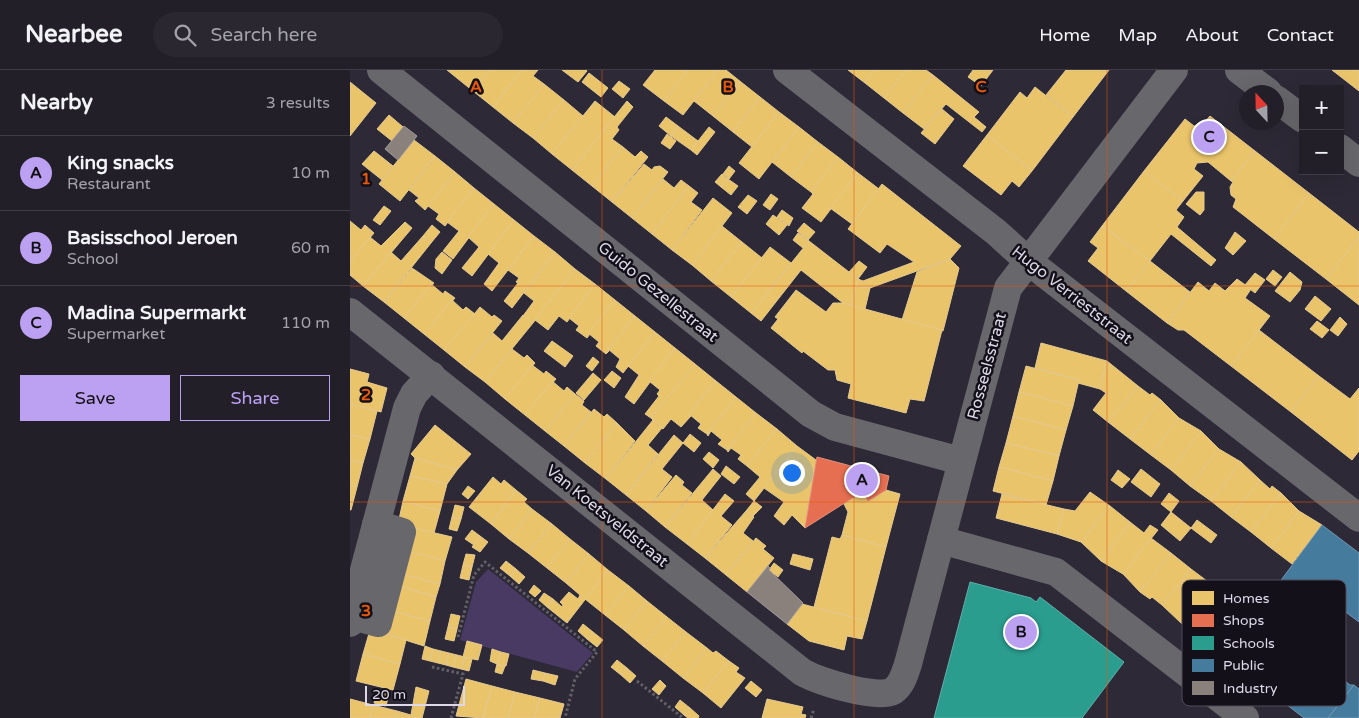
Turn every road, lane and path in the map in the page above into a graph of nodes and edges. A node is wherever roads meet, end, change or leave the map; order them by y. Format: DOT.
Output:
graph roads {
  1 [pos="381,70"];
  2 [pos="787,70"];
  3 [pos="1174,70"];
  4 [pos="1239,70"];
  5 [pos="1259,85"];
  6 [pos="1284,105"];
  7 [pos="1299,116"];
  8 [pos="1344,151"];
  9 [pos="1359,162"];
  10 [pos="1028,260"];
  11 [pos="350,312"];
  12 [pos="430,375"];
  13 [pos="961,461"];
  14 [pos="1359,518"];
  15 [pos="376,524"];
  16 [pos="941,540"];
  17 [pos="356,573"];
  18 [pos="351,620"];
  19 [pos="458,637"];
  20 [pos="432,667"];
  21 [pos="1182,669"];
  22 [pos="637,681"];
  23 [pos="878,693"];
  24 [pos="1230,706"];
  25 [pos="451,718"];
  26 [pos="565,718"];
  27 [pos="683,718"];
  28 [pos="1245,718"];
  1 -- 13 [label="street, Guido Gezellestraat"];
  2 -- 10 [label="street, Hugo Verrieststraat"];
  3 -- 10 [label="street, Rosseelsstraat"];
  4 -- 5 [label="street"];
  6 -- 7 [label="street"];
  8 -- 9 [label="street"];
  10 -- 13 [label="street, Rosseelsstraat"];
  10 -- 14 [label="street, Hugo Verrieststraat"];
  11 -- 12 [label="street, Van Koetsveldstraat"];
  12 -- 15 [label="street"];
  12 -- 23 [label="street, Van Koetsveldstraat"];
  13 -- 16 [label="street, Rosseelsstraat"];
  15 -- 17 [label="street"];
  15 -- 18 [label="street"];
  16 -- 21 [label="street"];
  16 -- 23 [label="street, Rosseelsstraat"];
  17 -- 18 [label="street"];
  19 -- 26 [label="path"];
  20 -- 25 [label="path"];
  22 -- 27 [label="path"];
  24 -- 28 [label="street"];
}
